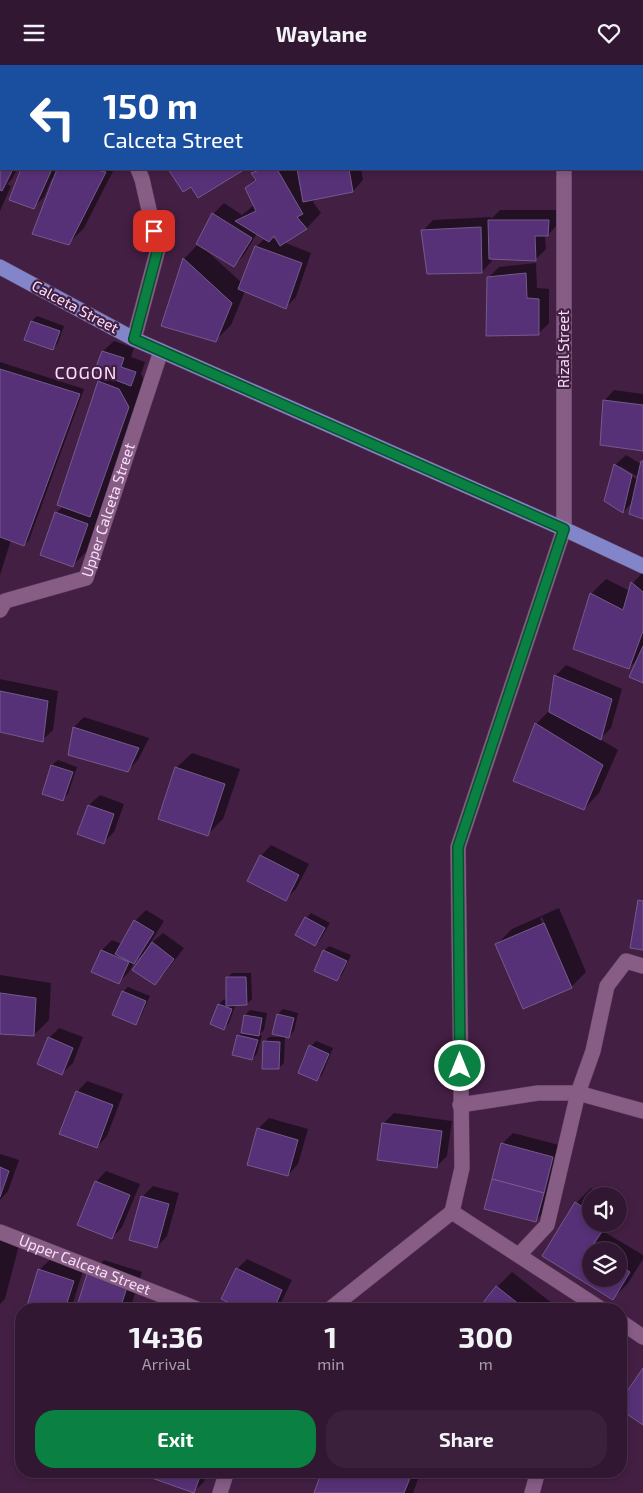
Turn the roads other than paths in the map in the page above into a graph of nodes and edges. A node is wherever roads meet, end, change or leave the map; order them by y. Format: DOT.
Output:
graph roads {
  1 [pos="138,170"];
  2 [pos="564,170"];
  3 [pos="0,267"];
  4 [pos="134,339"];
  5 [pos="161,351"];
  6 [pos="564,529"];
  7 [pos="643,566"];
  8 [pos="0,610"];
  9 [pos="643,966"];
  10 [pos="578,1093"];
  11 [pos="460,1105"];
  12 [pos="643,1111"];
  13 [pos="452,1212"];
  14 [pos="0,1232"];
  15 [pos="519,1255"];
  16 [pos="182,1303"];
  17 [pos="338,1303"];
  18 [pos="582,1303"];
  19 [pos="627,1326"];
  20 [pos="643,1337"];
  21 [pos="225,1478"];
  22 [pos="536,1478"];
  23 [pos="220,1493"];
  24 [pos="532,1493"];
  1 -- 4 [label="street"];
  2 -- 6 [label="street, Rizal Street"];
  3 -- 4 [label="main road, Calceta Street"];
  4 -- 5 [label="main road, Calceta Street"];
  5 -- 6 [label="main road, Calceta Street"];
  5 -- 8 [label="street, Upper Calceta Street"];
  6 -- 7 [label="main road, Calceta Street"];
  6 -- 11 [label="street, Rizal Street"];
  9 -- 10 [label="street"];
  10 -- 11 [label="street"];
  10 -- 12 [label="street"];
  10 -- 15 [label="street"];
  11 -- 13 [label="street, Rizal Street"];
  13 -- 15 [label="street"];
  13 -- 17 [label="street"];
  14 -- 16 [label="street, Upper Calceta Street"];
  15 -- 18 [label="street"];
  19 -- 20 [label="street"];
  21 -- 23 [label="street"];
  22 -- 24 [label="street"];
}
